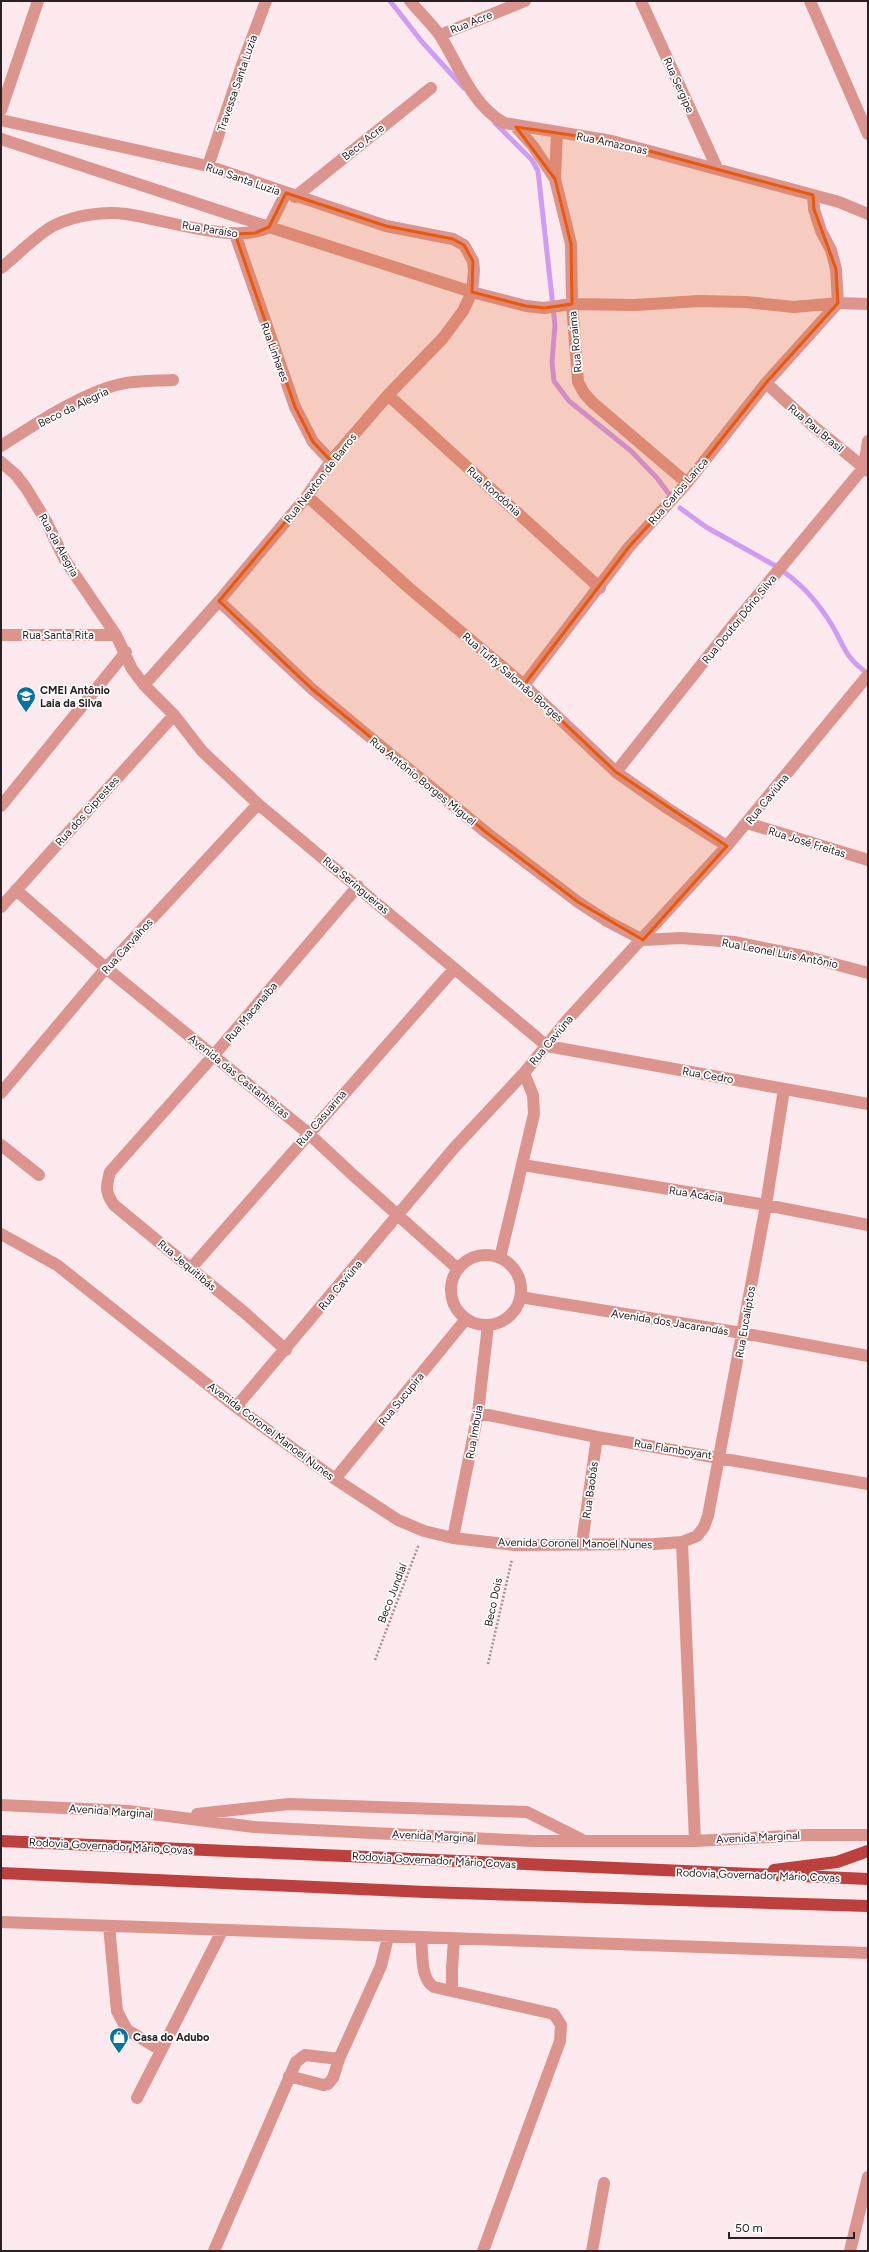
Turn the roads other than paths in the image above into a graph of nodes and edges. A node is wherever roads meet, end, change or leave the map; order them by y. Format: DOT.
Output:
graph roads {
  1 [pos="38,1"];
  2 [pos="266,1"];
  3 [pos="410,1"];
  4 [pos="525,1"];
  5 [pos="641,1"];
  6 [pos="810,1"];
  7 [pos="440,35"];
  8 [pos="431,88"];
  9 [pos="1,110"];
  10 [pos="1,120"];
  11 [pos="516,127"];
  12 [pos="557,132"];
  13 [pos="868,134"];
  14 [pos="1,140"];
  15 [pos="208,166"];
  16 [pos="717,168"];
  17 [pos="554,179"];
  18 [pos="290,195"];
  19 [pos="813,195"];
  20 [pos="868,214"];
  21 [pos="269,226"];
  22 [pos="235,234"];
  23 [pos="473,261"];
  24 [pos="1,268"];
  25 [pos="472,292"];
  26 [pos="838,303"];
  27 [pos="868,304"];
  28 [pos="567,305"];
  29 [pos="173,380"];
  30 [pos="766,383"];
  31 [pos="388,395"];
  32 [pos="868,441"];
  33 [pos="1,446"];
  34 [pos="331,461"];
  35 [pos="1,462"];
  36 [pos="866,469"];
  37 [pos="687,483"];
  38 [pos="307,496"];
  39 [pos="600,588"];
  40 [pos="219,601"];
  41 [pos="1,635"];
  42 [pos="116,635"];
  43 [pos="126,652"];
  44 [pos="868,675"];
  45 [pos="144,685"];
  46 [pos="524,685"];
  47 [pos="174,715"];
  48 [pos="616,772"];
  49 [pos="258,804"];
  50 [pos="1,806"];
  51 [pos="747,823"];
  52 [pos="727,846"];
  53 [pos="868,860"];
  54 [pos="358,886"];
  55 [pos="16,890"];
  56 [pos="1,907"];
  57 [pos="643,940"];
  58 [pos="106,968"];
  59 [pos="454,969"];
  60 [pos="868,973"];
  61 [pos="547,1046"];
  62 [pos="214,1055"];
  63 [pos="524,1073"];
  64 [pos="784,1089"];
  65 [pos="1,1093"];
  66 [pos="868,1104"];
  67 [pos="308,1133"];
  68 [pos="1,1145"];
  69 [pos="523,1165"];
  70 [pos="110,1172"];
  71 [pos="39,1175"];
  72 [pos="766,1205"];
  73 [pos="398,1215"];
  74 [pos="868,1225"];
  75 [pos="1,1234"];
  76 [pos="500,1258"];
  77 [pos="191,1268"];
  78 [pos="458,1269"];
  79 [pos="520,1297"];
  80 [pos="466,1319"];
  81 [pos="488,1325"];
  82 [pos="742,1333"];
  83 [pos="286,1350"];
  84 [pos="868,1356"];
  85 [pos="236,1407"];
  86 [pos="478,1413"];
  87 [pos="597,1437"];
  88 [pos="720,1457"];
  89 [pos="335,1479"];
  90 [pos="868,1484"];
  91 [pos="453,1538"];
  92 [pos="682,1542"];
  93 [pos="582,1543"];
  94 [pos="1,1805"];
  95 [pos="178,1816"];
  96 [pos="868,1835"];
  97 [pos="1,1841"];
  98 [pos="584,1841"];
  99 [pos="695,1841"];
  100 [pos="868,1851"];
  101 [pos="1,1873"];
  102 [pos="737,1874"];
  103 [pos="868,1879"];
  104 [pos="868,1906"];
  105 [pos="1,1922"];
  106 [pos="109,1926"];
  107 [pos="222,1931"];
  108 [pos="388,1937"];
  109 [pos="421,1938"];
  110 [pos="454,1939"];
  111 [pos="868,1953"];
  112 [pos="452,1992"];
  113 [pos="161,2050"];
  114 [pos="339,2059"];
  115 [pos="290,2076"];
  116 [pos="137,2098"];
  117 [pos="868,2178"];
  118 [pos="604,2183"];
  119 [pos="214,2251"];
  120 [pos="483,2251"];
  121 [pos="592,2251"];
  122 [pos="850,2251"];
  1 -- 9 [label="street"];
  2 -- 15 [label="street, Travessa Santa Luzia"];
  3 -- 7 [label="street, Rua Amazonas"];
  4 -- 7 [label="street, Rua Acre"];
  5 -- 16 [label="street, Rua Sergipe"];
  6 -- 13 [label="street"];
  7 -- 11 [label="street, Rua Amazonas"];
  8 -- 18 [label="street, Beco Acre"];
  10 -- 15 [label="street, Rua Santa Luzia"];
  11 -- 12 [label="street, Rua Amazonas"];
  11 -- 17 [label="street, Rua Roraima"];
  12 -- 16 [label="street, Rua Amazonas"];
  12 -- 17 [label="street, Rua Roraima"];
  14 -- 21 [label="street"];
  15 -- 18 [label="street, Rua Santa Luzia"];
  16 -- 19 [label="street, Rua Amazonas"];
  17 -- 28 [label="street, Rua Roraima"];
  18 -- 21 [label="street"];
  18 -- 23 [label="street, Rua Santa Luzia"];
  19 -- 20 [label="street, Rua Amazonas"];
  19 -- 26 [label="street"];
  21 -- 22 [label="street, Rua Paraíso"];
  21 -- 25 [label="street"];
  22 -- 24 [label="street, Rua Paraíso"];
  22 -- 34 [label="street, Rua Linhares"];
  23 -- 25 [label="street, Rua Newton de Barros"];
  25 -- 28 [label="street"];
  25 -- 31 [label="street, Rua Newton de Barros"];
  26 -- 27 [label="street"];
  26 -- 28 [label="street"];
  26 -- 30 [label="street, Rua Carlos Larica"];
  28 -- 37 [label="street, Rua Roraima"];
  29 -- 33 [label="street, Beco da Alegria"];
  30 -- 36 [label="street, Rua Pau Brasil"];
  30 -- 37 [label="street, Rua Carlos Larica"];
  31 -- 34 [label="street, Rua Newton de Barros"];
  31 -- 39 [label="street, Rua Rondônia"];
  32 -- 36 [label="street"];
  34 -- 38 [label="street, Rua Newton de Barros"];
  35 -- 42 [label="street, Rua da Alegria"];
  36 -- 48 [label="street, Rua Doutor Dório Silva"];
  37 -- 39 [label="street, Rua Carlos Larica"];
  38 -- 40 [label="street, Rua Newton de Barros"];
  38 -- 46 [label="street, Rua Tuffy Salomão Borges"];
  39 -- 46 [label="street, Rua Carlos Larica"];
  40 -- 45 [label="street, Rua Newton de Barros"];
  40 -- 57 [label="street, Rua Antônio Borges Miguel"];
  41 -- 42 [label="street, Rua Santa Rita"];
  42 -- 43 [label="street, Rua da Alegria"];
  43 -- 45 [label="street, Rua da Alegria"];
  43 -- 50 [label="street"];
  44 -- 51 [label="street, Rua Caviúna"];
  45 -- 47 [label="street, Rua Seringueiras"];
  46 -- 48 [label="street, Rua Tuffy Salomão Borges"];
  47 -- 49 [label="street, Rua Seringueiras"];
  47 -- 55 [label="street, Rua dos Ciprestes"];
  48 -- 52 [label="street, Rua Tuffy Salomão Borges"];
  49 -- 54 [label="street, Rua Seringueiras"];
  49 -- 58 [label="street, Rua Carvalhos"];
  51 -- 52 [label="street, Rua Caviúna"];
  51 -- 53 [label="street, Rua José Freitas"];
  52 -- 57 [label="street, Rua Caviúna"];
  54 -- 59 [label="street, Rua Seringueiras"];
  54 -- 62 [label="street, Rua Macanaíba"];
  55 -- 56 [label="street, Rua dos Ciprestes"];
  55 -- 58 [label="street, Avenida das Castanheiras"];
  57 -- 60 [label="street, Rua Leonel Luis Antônio"];
  57 -- 61 [label="street, Rua Caviúna"];
  58 -- 62 [label="street, Avenida das Castanheiras"];
  58 -- 65 [label="street, Rua Carvalhos"];
  59 -- 61 [label="street, Rua Seringueiras"];
  59 -- 67 [label="street, Rua Casuarina"];
  61 -- 63 [label="street, Rua Caviúna"];
  61 -- 64 [label="street, Rua Cedro"];
  62 -- 67 [label="street, Avenida das Castanheiras"];
  62 -- 70 [label="street, Rua Macanaíba"];
  63 -- 69 [label="street"];
  63 -- 73 [label="street, Rua Caviúna"];
  64 -- 66 [label="street, Rua Cedro"];
  64 -- 72 [label="street, Rua Eucalíptos"];
  67 -- 73 [label="street, Avenida das Castanheiras"];
  67 -- 77 [label="street, Rua Casuarina"];
  68 -- 71 [label="street"];
  69 -- 72 [label="street, Rua Acácia"];
  69 -- 76 [label="street"];
  70 -- 77 [label="street, Rua Jequitibás"];
  72 -- 74 [label="street, Rua Acácia"];
  72 -- 82 [label="street, Rua Eucalíptos"];
  73 -- 78 [label="street, Avenida das Castanheiras"];
  73 -- 83 [label="street, Rua Caviúna"];
  75 -- 85 [label="street, Avenida Coronel Manoel Nunes"];
  76 -- 78 [label="street"];
  76 -- 79 [label="street"];
  77 -- 83 [label="street, Rua Jequitibás"];
  78 -- 80 [label="street"];
  79 -- 81 [label="street"];
  79 -- 82 [label="street, Avenida dos Jacarandás"];
  80 -- 81 [label="street"];
  80 -- 89 [label="street, Rua Sucupira"];
  81 -- 86 [label="street, Rua Imbuia"];
  82 -- 84 [label="street, Avenida dos Jacarandás"];
  82 -- 88 [label="street, Rua Eucalíptos"];
  83 -- 85 [label="street, Rua Caviúna"];
  85 -- 89 [label="street, Avenida Coronel Manoel Nunes"];
  86 -- 87 [label="street, Rua Flamboyant"];
  86 -- 91 [label="street, Rua Imbuia"];
  87 -- 88 [label="street, Rua Flamboyant"];
  87 -- 93 [label="street, Rua Baobás"];
  88 -- 90 [label="street, Rua Flamboyant"];
  88 -- 92 [label="street, Rua Eucalíptos"];
  89 -- 91 [label="street, Avenida Coronel Manoel Nunes"];
  91 -- 93 [label="street, Avenida Coronel Manoel Nunes"];
  92 -- 93 [label="street, Avenida Coronel Manoel Nunes"];
  92 -- 99 [label="street"];
  94 -- 95 [label="street, Avenida Marginal"];
  95 -- 98 [label="street, Avenida Marginal"];
  95 -- 98 [label="street"];
  96 -- 99 [label="street, Avenida Marginal"];
  97 -- 102 [label="main road, Rodovia Governador Mário Covas"];
  98 -- 99 [label="street, Avenida Marginal"];
  100 -- 102 [label="main road"];
  101 -- 104 [label="main road"];
  102 -- 103 [label="main road, Rodovia Governador Mário Covas"];
  105 -- 106 [label="street"];
  106 -- 107 [label="street"];
  106 -- 113 [label="street"];
  107 -- 108 [label="street"];
  107 -- 113 [label="street"];
  108 -- 109 [label="street"];
  108 -- 114 [label="street"];
  109 -- 110 [label="street"];
  109 -- 112 [label="street"];
  110 -- 111 [label="street"];
  110 -- 112 [label="street"];
  112 -- 120 [label="street"];
  113 -- 116 [label="street"];
  114 -- 115 [label="street"];
  114 -- 115 [label="street"];
  115 -- 119 [label="street"];
  117 -- 122 [label="street"];
  118 -- 121 [label="street"];
}
